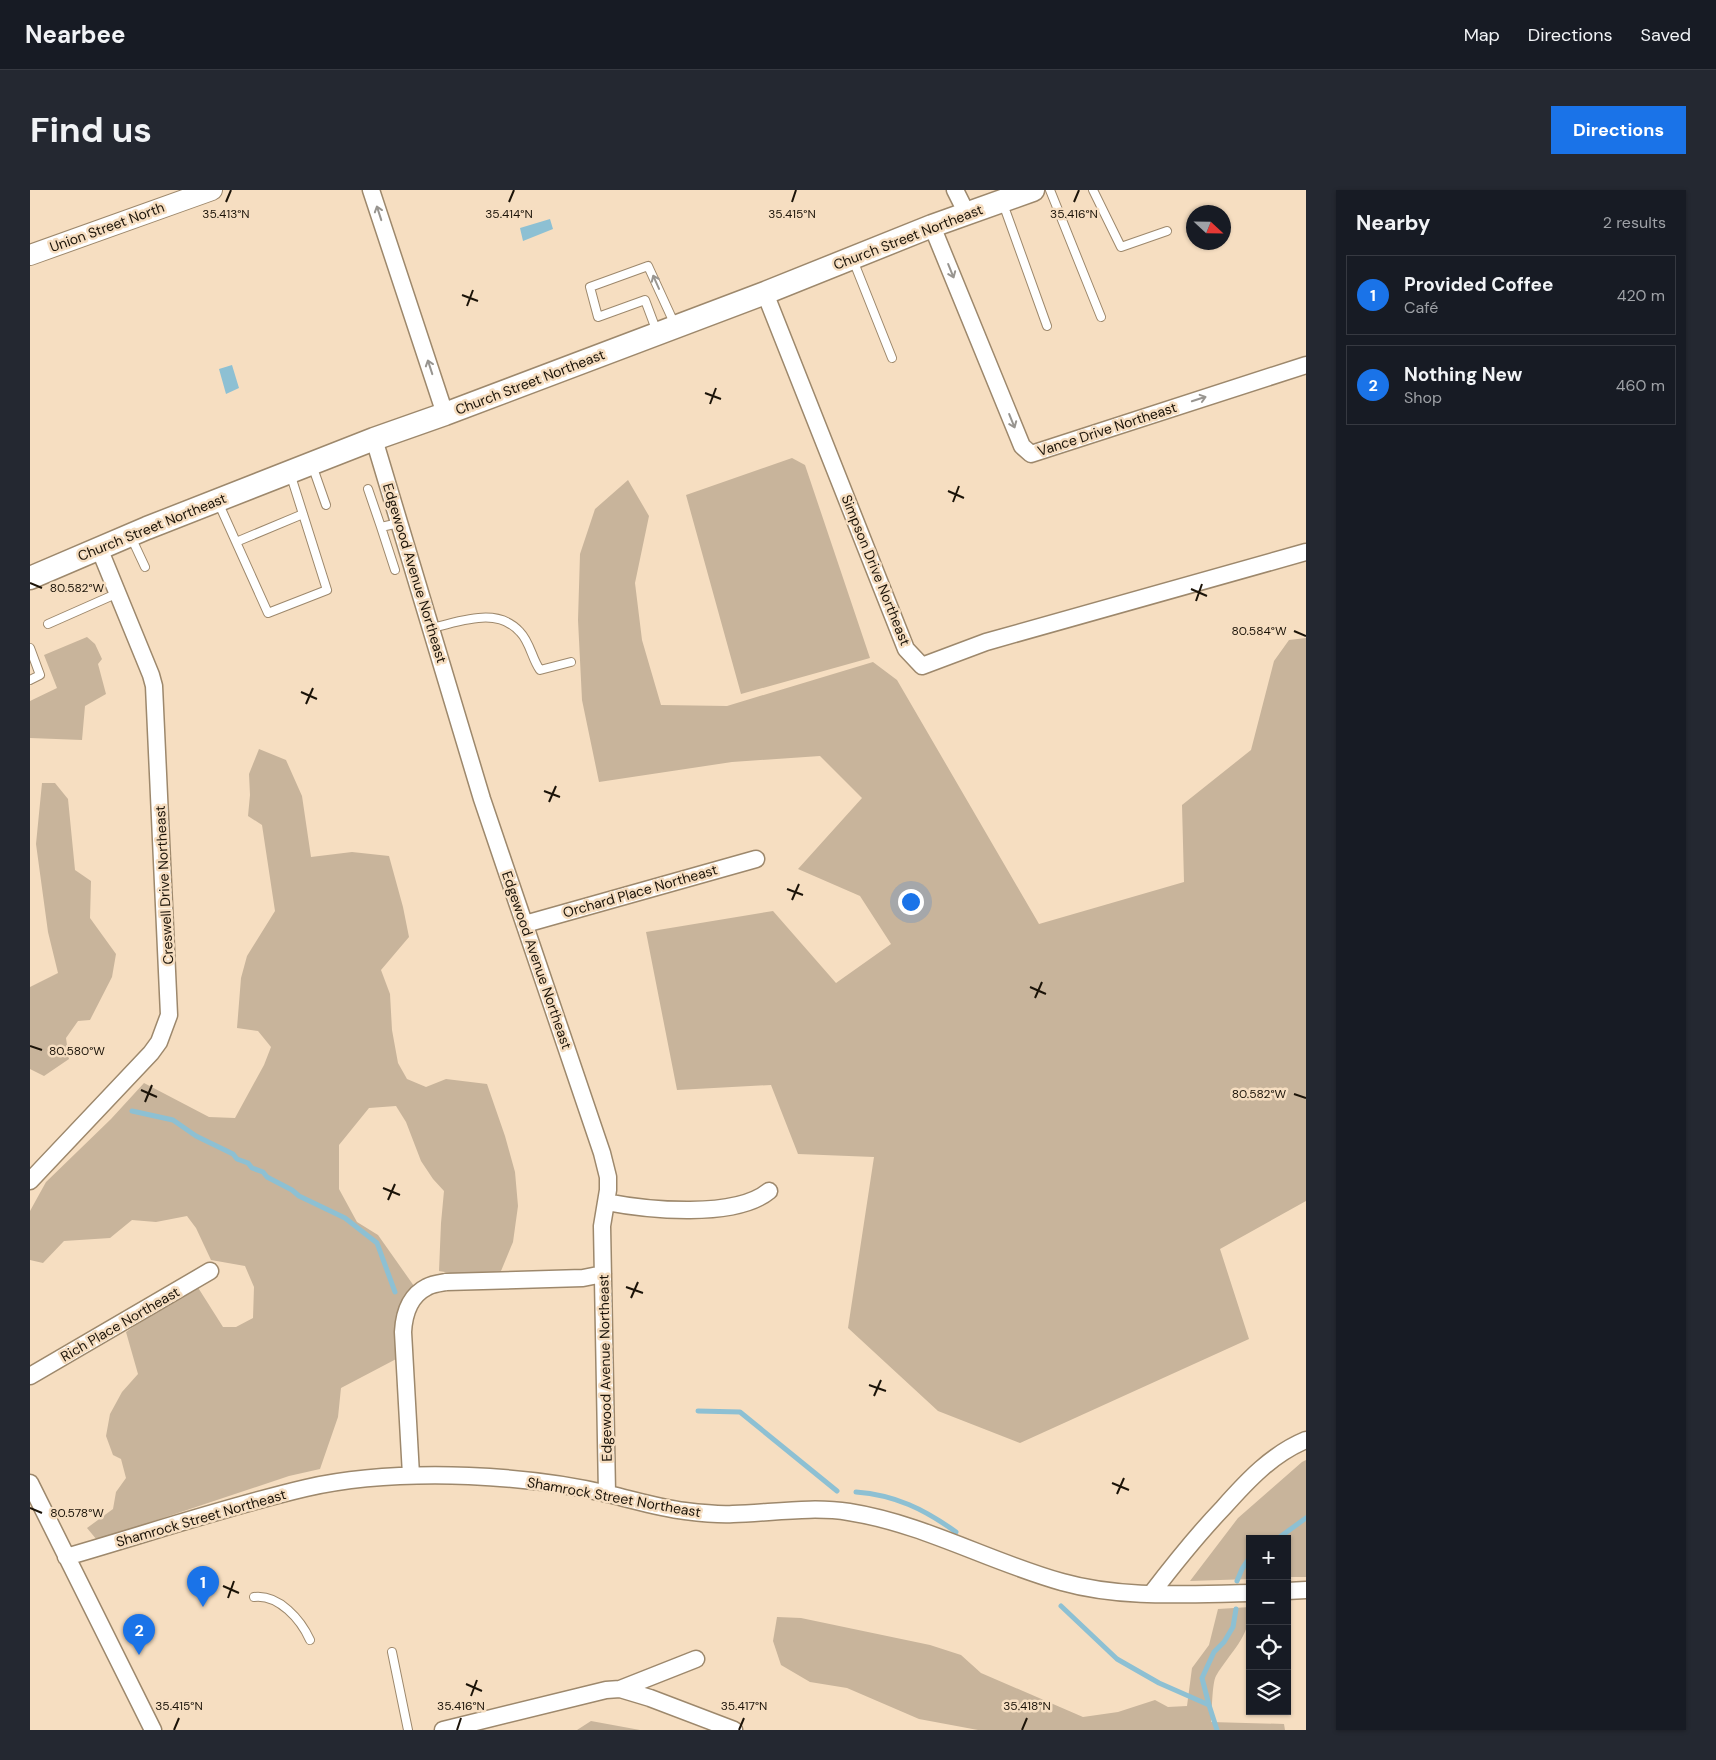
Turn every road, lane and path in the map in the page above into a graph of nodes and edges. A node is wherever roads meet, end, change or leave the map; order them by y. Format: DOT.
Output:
graph roads {
  1 [pos="212,190"];
  2 [pos="371,190"];
  3 [pos="955,190"];
  4 [pos="1032,190"];
  5 [pos="1050,190"];
  6 [pos="1093,190"];
  7 [pos="1006,212"];
  8 [pos="966,214"];
  9 [pos="932,226"];
  10 [pos="1167,231"];
  11 [pos="30,255"];
  12 [pos="852,258"];
  13 [pos="765,293"];
  14 [pos="1100,317"];
  15 [pos="1047,326"];
  16 [pos="667,330"];
  17 [pos="892,358"];
  18 [pos="1306,365"];
  19 [pos="445,414"];
  20 [pos="374,438"];
  21 [pos="312,463"];
  22 [pos="289,472"];
  23 [pos="368,489"];
  24 [pos="218,500"];
  25 [pos="326,505"];
  26 [pos="303,514"];
  27 [pos="399,522"];
  28 [pos="381,527"];
  29 [pos="130,535"];
  30 [pos="236,542"];
  31 [pos="99,548"];
  32 [pos="1306,552"];
  33 [pos="146,567"];
  34 [pos="395,570"];
  35 [pos="30,578"];
  36 [pos="118,594"];
  37 [pos="48,624"];
  38 [pos="431,628"];
  39 [pos="30,648"];
  40 [pos="571,662"];
  41 [pos="30,680"];
  42 [pos="756,858"];
  43 [pos="525,924"];
  44 [pos="30,1181"];
  45 [pos="769,1191"];
  46 [pos="606,1202"];
  47 [pos="210,1271"];
  48 [pos="603,1274"];
  49 [pos="30,1376"];
  50 [pos="1306,1440"];
  51 [pos="412,1475"];
  52 [pos="30,1483"];
  53 [pos="607,1493"];
  54 [pos="66,1557"];
  55 [pos="1306,1590"];
  56 [pos="1291,1591"];
  57 [pos="1246,1593"];
  58 [pos="1151,1594"];
  59 [pos="254,1597"];
  60 [pos="310,1640"];
  61 [pos="392,1652"];
  62 [pos="696,1659"];
  63 [pos="620,1688"];
  64 [pos="153,1730"];
  65 [pos="408,1730"];
  66 [pos="443,1730"];
  67 [pos="734,1730"];
  1 -- 11 [label="street, Union Street North"];
  19 -- 2 [label="street, one-way"];
  3 -- 8 [label="street"];
  4 -- 8 [label="main road, Church Street Northeast"];
  5 -- 14 [label="lane"];
  6 -- 10 [label="lane"];
  7 -- 15 [label="lane"];
  8 -- 9 [label="main road, Church Street Northeast"];
  9 -- 12 [label="main road, Church Street Northeast"];
  9 -- 18 [label="street, Vance Drive Northeast, one-way"];
  12 -- 13 [label="main road, Church Street Northeast"];
  12 -- 17 [label="lane"];
  13 -- 16 [label="main road, Church Street Northeast"];
  13 -- 32 [label="street, Simpson Drive Northeast"];
  16 -- 16 [label="lane, one-way"];
  16 -- 19 [label="main road, Church Street Northeast"];
  19 -- 20 [label="main road, Church Street Northeast"];
  20 -- 21 [label="main road, Church Street Northeast"];
  20 -- 27 [label="street, Edgewood Avenue Northeast"];
  21 -- 22 [label="main road, Church Street Northeast"];
  21 -- 25 [label="lane"];
  22 -- 24 [label="main road, Church Street Northeast"];
  22 -- 26 [label="lane"];
  23 -- 28 [label="lane"];
  24 -- 29 [label="main road, Church Street Northeast"];
  24 -- 30 [label="lane"];
  26 -- 30 [label="lane"];
  26 -- 30 [label="lane"];
  27 -- 28 [label="lane"];
  27 -- 38 [label="street, Edgewood Avenue Northeast"];
  28 -- 34 [label="lane"];
  29 -- 31 [label="main road, Church Street Northeast"];
  29 -- 33 [label="lane"];
  31 -- 35 [label="main road, Church Street Northeast"];
  31 -- 36 [label="street, Creswell Drive Northeast"];
  36 -- 37 [label="lane"];
  36 -- 44 [label="street, Creswell Drive Northeast"];
  38 -- 40 [label="lane"];
  38 -- 43 [label="street, Edgewood Avenue Northeast"];
  39 -- 41 [label="lane"];
  42 -- 43 [label="street, Orchard Place Northeast"];
  43 -- 46 [label="street, Edgewood Avenue Northeast"];
  45 -- 46 [label="street"];
  46 -- 48 [label="street, Edgewood Avenue Northeast"];
  47 -- 49 [label="street, Rich Place Northeast"];
  48 -- 51 [label="street"];
  48 -- 53 [label="street, Edgewood Avenue Northeast"];
  50 -- 58 [label="street"];
  51 -- 53 [label="street, Shamrock Street Northeast"];
  51 -- 54 [label="street, Shamrock Street Northeast"];
  52 -- 54 [label="street"];
  53 -- 58 [label="street, Shamrock Street Northeast"];
  54 -- 64 [label="street"];
  55 -- 56 [label="street"];
  57 -- 58 [label="street, Shamrock Street Northeast"];
  59 -- 60 [label="lane"];
  61 -- 65 [label="lane"];
  62 -- 63 [label="street"];
  63 -- 66 [label="street"];
  63 -- 67 [label="street"];
}
